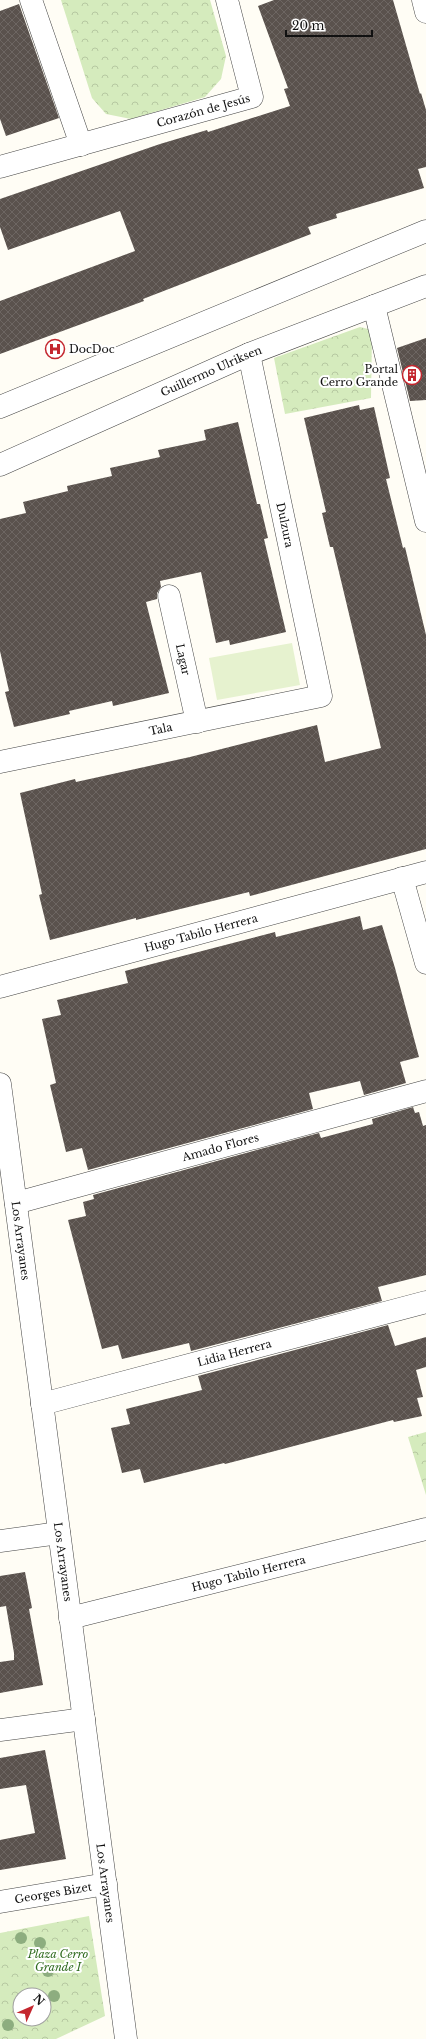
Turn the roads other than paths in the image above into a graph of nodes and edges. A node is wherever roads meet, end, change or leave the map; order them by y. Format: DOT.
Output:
graph roads {
  1 [pos="31,0"];
  2 [pos="226,0"];
  3 [pos="423,0"];
  4 [pos="426,12"];
  5 [pos="81,145"];
  6 [pos="0,167"];
  7 [pos="426,231"];
  8 [pos="426,286"];
  9 [pos="374,306"];
  10 [pos="249,354"];
  11 [pos="0,407"];
  12 [pos="0,465"];
  13 [pos="426,521"];
  14 [pos="169,596"];
  15 [pos="321,696"];
  16 [pos="197,722"];
  17 [pos="0,762"];
  18 [pos="426,872"];
  19 [pos="402,878"];
  20 [pos="426,963"];
  21 [pos="0,987"];
  22 [pos="0,1084"];
  23 [pos="426,1091"];
  24 [pos="6,1172"];
  25 [pos="16,1203"];
  26 [pos="426,1302"];
  27 [pos="42,1404"];
  28 [pos="426,1529"];
  29 [pos="59,1533"];
  30 [pos="0,1541"];
  31 [pos="70,1618"];
  32 [pos="84,1719"];
  33 [pos="0,1730"];
  34 [pos="106,1884"];
  35 [pos="0,1902"];
  36 [pos="126,2039"];
  1 -- 5 [label="street"];
  2 -- 5 [label="street, Corazón de Jesús"];
  3 -- 4 [label="street"];
  5 -- 6 [label="street, Corazón de Jesús"];
  7 -- 11 [label="street"];
  8 -- 9 [label="street, Guillermo Ulriksen"];
  9 -- 10 [label="street, Guillermo Ulriksen"];
  9 -- 13 [label="street"];
  10 -- 12 [label="street, Guillermo Ulriksen"];
  10 -- 15 [label="street, Dulzura"];
  14 -- 16 [label="street, Lagar"];
  15 -- 16 [label="street, Tala"];
  16 -- 17 [label="street, Tala"];
  18 -- 19 [label="street, Hugo Tabilo Herrera"];
  19 -- 20 [label="street"];
  19 -- 21 [label="street, Hugo Tabilo Herrera"];
  22 -- 24 [label="street, Los Arrayanes"];
  23 -- 25 [label="street, Amado Flores"];
  24 -- 25 [label="street, Los Arrayanes"];
  25 -- 27 [label="street, Los Arrayanes"];
  26 -- 27 [label="street, Lidia Herrera"];
  27 -- 29 [label="street, Los Arrayanes"];
  28 -- 31 [label="street, Hugo Tabilo Herrera"];
  29 -- 30 [label="street"];
  29 -- 31 [label="street, Los Arrayanes"];
  31 -- 32 [label="street, Los Arrayanes"];
  32 -- 33 [label="street"];
  32 -- 34 [label="street, Los Arrayanes"];
  34 -- 35 [label="street, Georges Bizet"];
  34 -- 36 [label="street, Los Arrayanes"];
}
